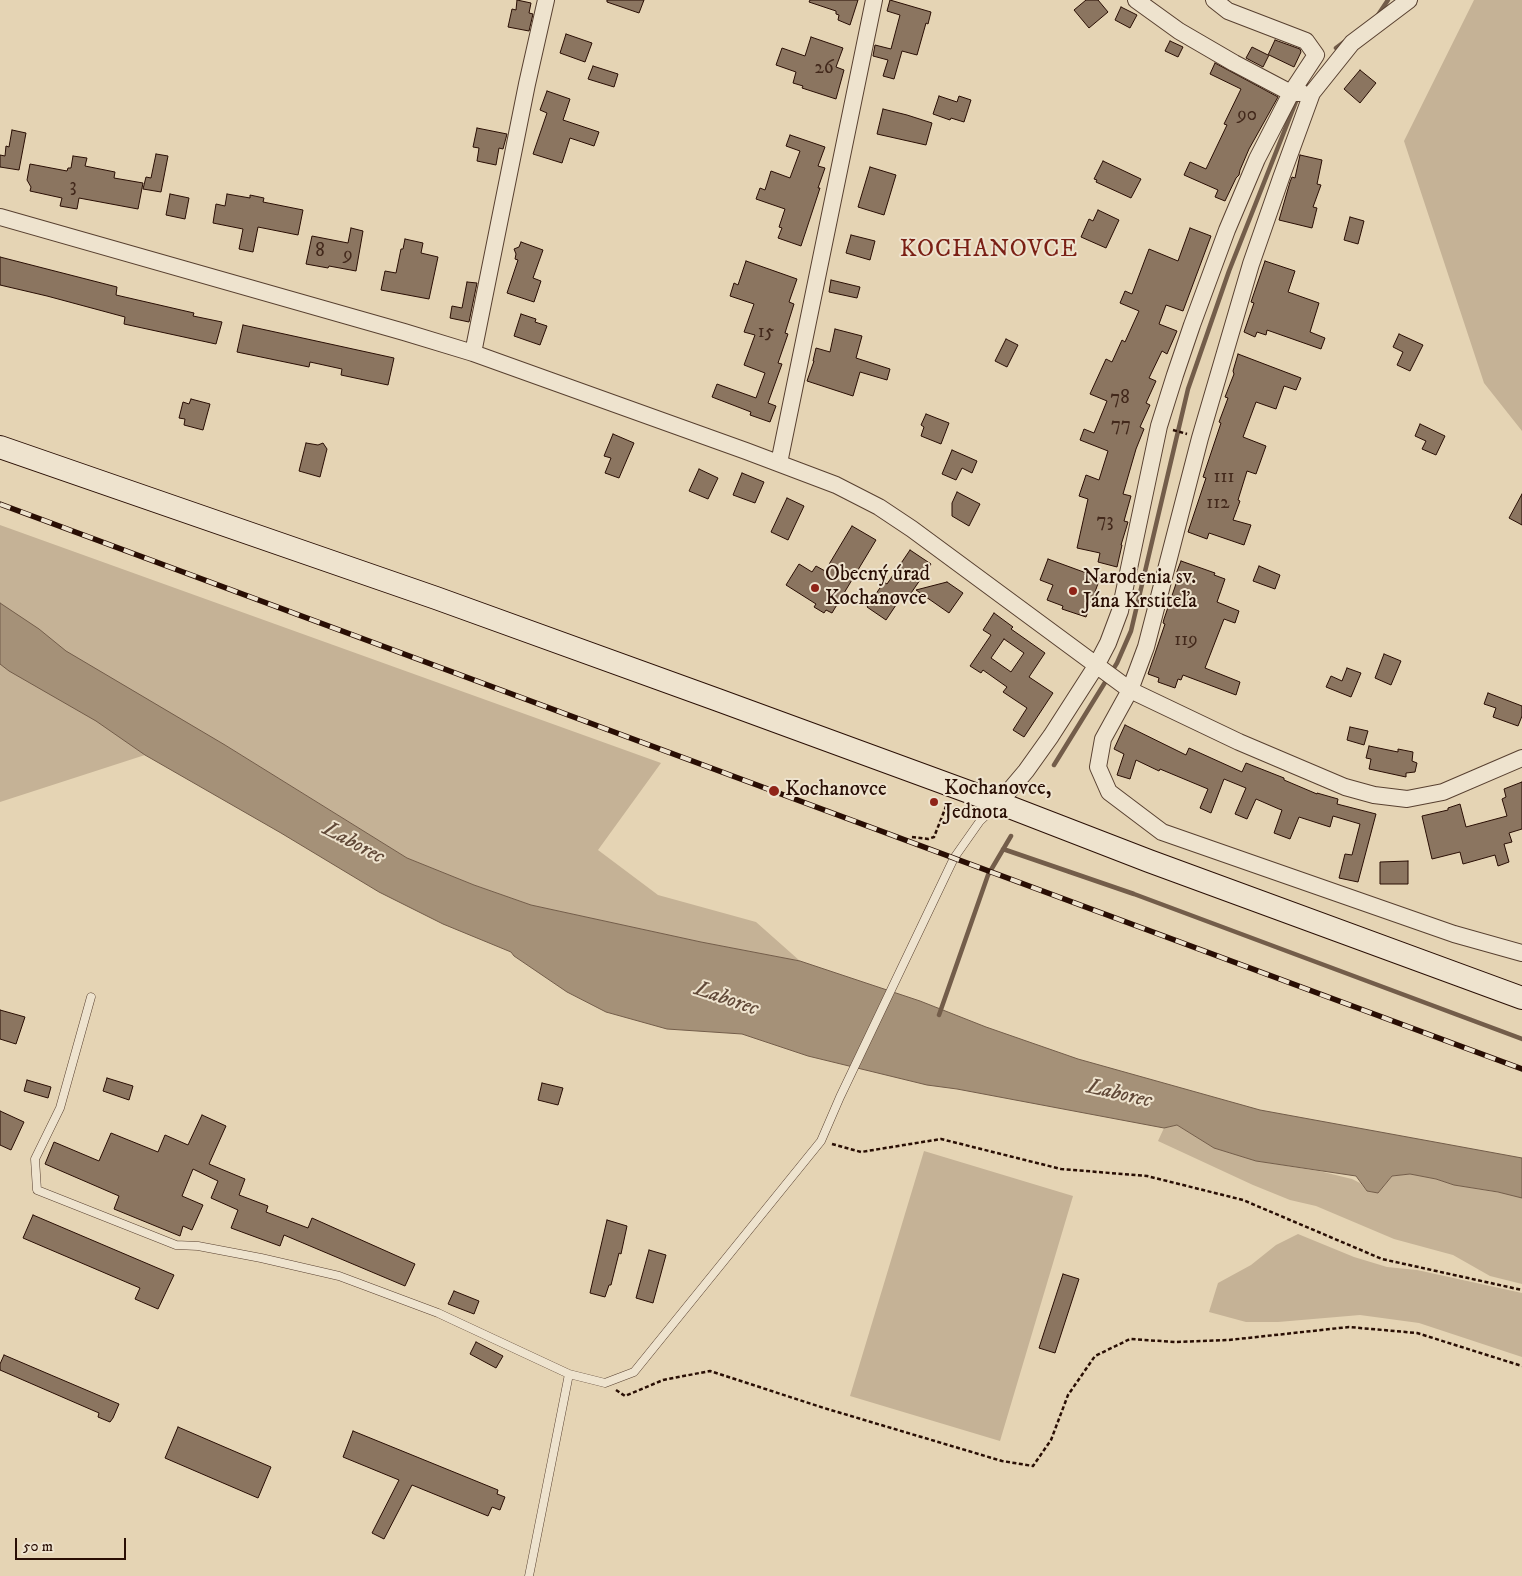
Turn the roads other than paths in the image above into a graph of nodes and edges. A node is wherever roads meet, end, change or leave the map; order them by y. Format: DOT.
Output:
graph roads {
  1 [pos="546,0"];
  2 [pos="874,0"];
  3 [pos="1136,0"];
  4 [pos="1214,0"];
  5 [pos="1409,0"];
  6 [pos="1291,93"];
  7 [pos="1312,93"];
  8 [pos="0,217"];
  9 [pos="474,353"];
  10 [pos="0,446"];
  11 [pos="779,463"];
  12 [pos="1100,668"];
  13 [pos="1130,690"];
  14 [pos="1522,758"];
  15 [pos="999,803"];
  16 [pos="1522,953"];
  17 [pos="91,997"];
  18 [pos="1522,998"];
  19 [pos="568,1374"];
  20 [pos="529,1576"];
  1 -- 9 [label="street"];
  2 -- 11 [label="street"];
  3 -- 6 [label="street"];
  4 -- 6 [label="street"];
  5 -- 7 [label="street"];
  6 -- 7 [label="street"];
  6 -- 12 [label="street"];
  7 -- 13 [label="street"];
  8 -- 9 [label="street"];
  9 -- 11 [label="street"];
  10 -- 15 [label="main road"];
  11 -- 12 [label="street"];
  12 -- 13 [label="street"];
  12 -- 15 [label="street"];
  13 -- 14 [label="street"];
  13 -- 16 [label="street"];
  15 -- 18 [label="main road"];
  15 -- 19 [label="lane"];
  17 -- 19 [label="lane"];
  19 -- 20 [label="lane"];
}
